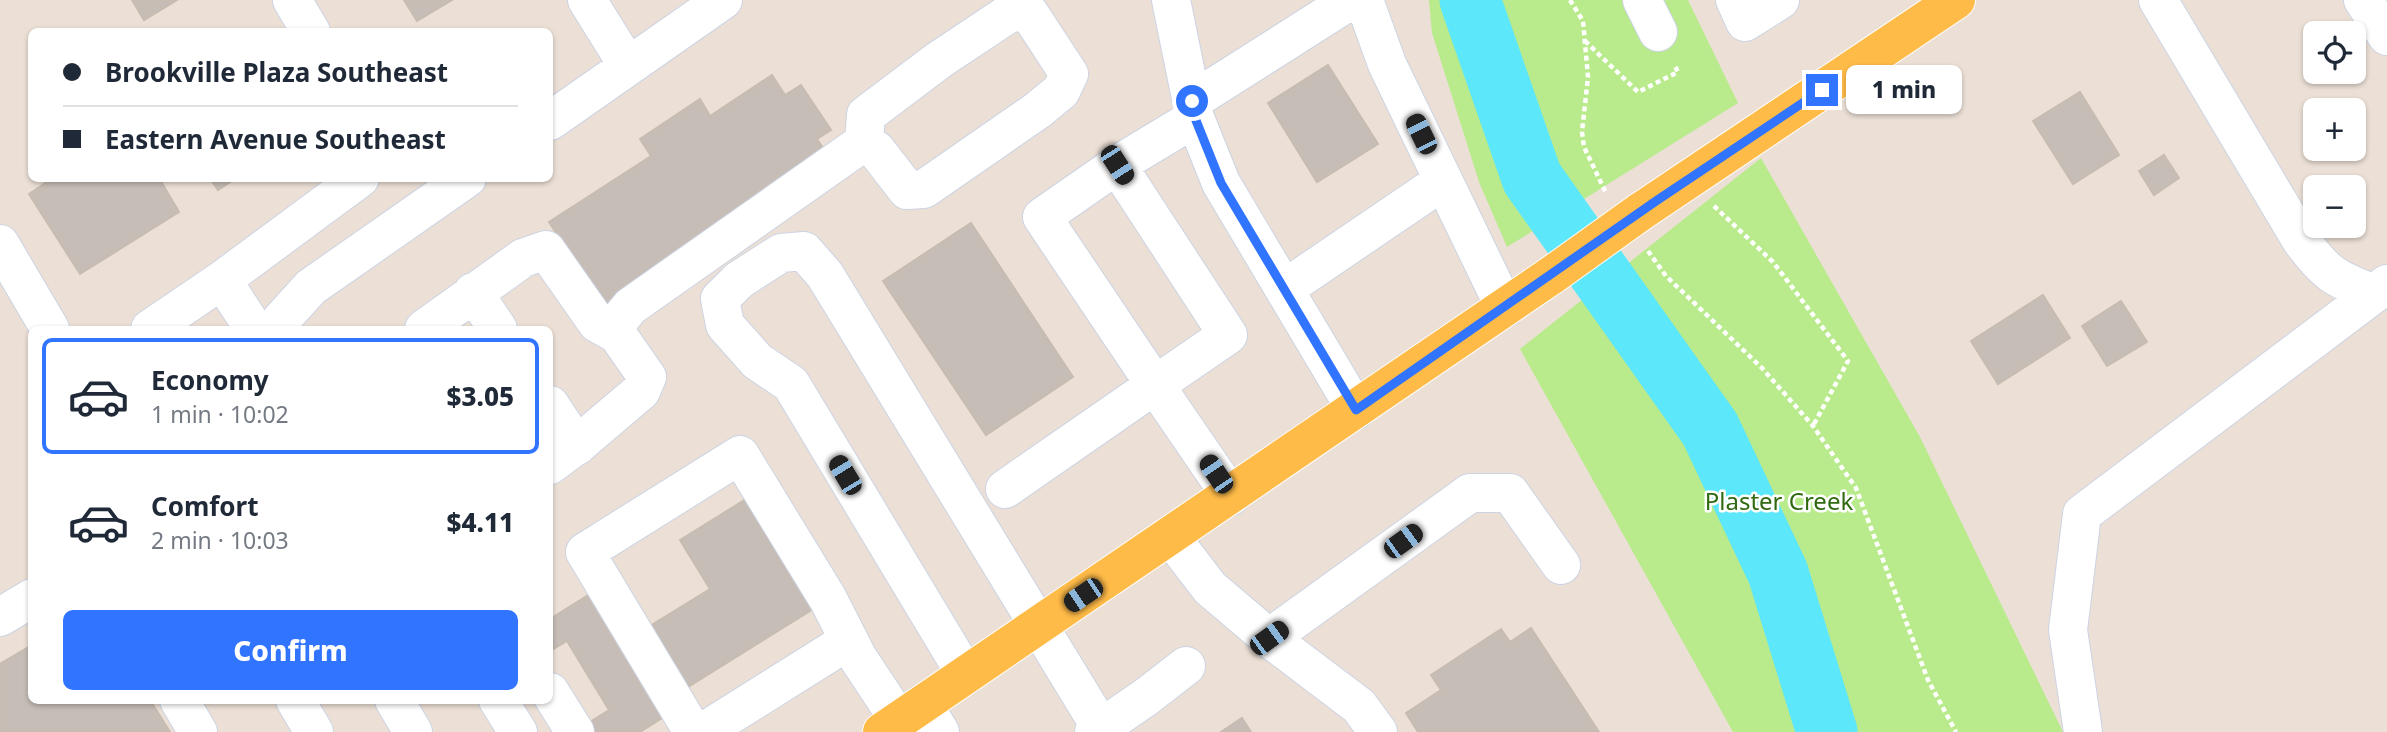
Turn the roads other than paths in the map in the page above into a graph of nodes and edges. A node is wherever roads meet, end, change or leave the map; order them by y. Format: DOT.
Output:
graph roads {
  1 [pos="292,0"];
  2 [pos="587,0"];
  3 [pos="1171,0"];
  4 [pos="1351,0"];
  5 [pos="1364,0"];
  6 [pos="1735,0"];
  7 [pos="1780,0"];
  8 [pos="1956,0"];
  9 [pos="2158,0"];
  10 [pos="2363,0"];
  11 [pos="712,3"];
  12 [pos="310,28"];
  13 [pos="2387,36"];
  14 [pos="628,66"];
  15 [pos="1194,110"];
  16 [pos="553,119"];
  17 [pos="864,142"];
  18 [pos="1117,165"];
  19 [pos="1443,181"];
  20 [pos="355,182"];
  21 [pos="461,182"];
  22 [pos="0,244"];
  23 [pos="222,280"];
  24 [pos="2380,288"];
  25 [pos="1284,289"];
  26 [pos="474,292"];
  27 [pos="1505,308"];
  28 [pos="48,326"];
  29 [pos="154,326"];
  30 [pos="273,326"];
  31 [pos="428,326"];
  32 [pos="496,326"];
  33 [pos="617,334"];
  34 [pos="1155,385"];
  35 [pos="1356,410"];
  36 [pos="553,417"];
  37 [pos="563,455"];
  38 [pos="1005,489"];
  39 [pos="1231,496"];
  40 [pos="1170,536"];
  41 [pos="1561,565"];
  42 [pos="28,600"];
  43 [pos="0,617"];
  44 [pos="1039,625"];
  45 [pos="1269,638"];
  46 [pos="848,641"];
  47 [pos="1186,666"];
  48 [pos="966,674"];
  49 [pos="553,697"];
  50 [pos="180,704"];
  51 [pos="297,704"];
  52 [pos="396,704"];
  53 [pos="911,722"];
  54 [pos="1097,730"];
  55 [pos="198,732"];
  56 [pos="314,732"];
  57 [pos="413,732"];
  58 [pos="575,732"];
  59 [pos="693,732"];
  60 [pos="703,732"];
  61 [pos="1378,732"];
  62 [pos="2083,732"];
  1 -- 12 [label="street"];
  2 -- 14 [label="street"];
  3 -- 15 [label="street"];
  4 -- 15 [label="street"];
  5 -- 19 [label="street"];
  6 -- 7 [label="street"];
  8 -- 27 [label="main road, bridge"];
  9 -- 24 [label="street"];
  10 -- 13 [label="street"];
  11 -- 14 [label="street"];
  14 -- 16 [label="street"];
  15 -- 18 [label="street"];
  15 -- 25 [label="street"];
  17 -- 17 [label="street"];
  17 -- 33 [label="street"];
  18 -- 34 [label="street"];
  18 -- 34 [label="street"];
  19 -- 25 [label="street"];
  19 -- 27 [label="street"];
  20 -- 23 [label="street"];
  21 -- 30 [label="street"];
  22 -- 28 [label="street"];
  23 -- 29 [label="street"];
  23 -- 30 [label="street"];
  24 -- 62 [label="street"];
  25 -- 35 [label="street"];
  26 -- 31 [label="street"];
  26 -- 32 [label="street"];
  26 -- 33 [label="street"];
  27 -- 35 [label="main road"];
  33 -- 37 [label="street"];
  34 -- 38 [label="street"];
  34 -- 39 [label="street"];
  35 -- 39 [label="main road"];
  36 -- 37 [label="street"];
  39 -- 40 [label="main road"];
  40 -- 44 [label="main road"];
  40 -- 45 [label="street"];
  41 -- 45 [label="street"];
  42 -- 43 [label="street"];
  44 -- 48 [label="main road"];
  44 -- 48 [label="street"];
  44 -- 54 [label="street"];
  45 -- 61 [label="street"];
  46 -- 53 [label="street"];
  46 -- 59 [label="street"];
  46 -- 60 [label="street"];
  47 -- 54 [label="street"];
  48 -- 53 [label="main road"];
  49 -- 58 [label="street"];
  50 -- 55 [label="street"];
  51 -- 56 [label="street"];
  52 -- 57 [label="street"];
}
